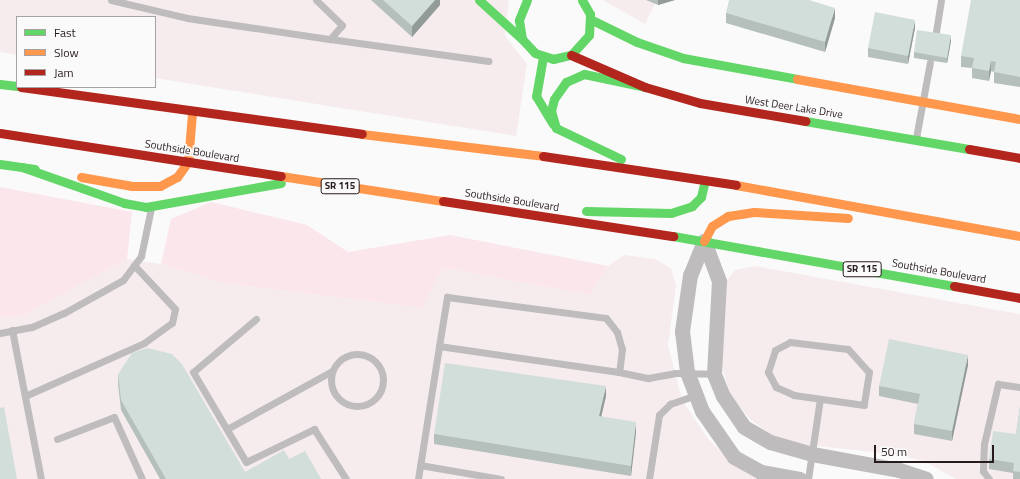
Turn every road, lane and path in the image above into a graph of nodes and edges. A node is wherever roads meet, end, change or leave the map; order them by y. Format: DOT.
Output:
graph roads {
  1 [pos="111,0"];
  2 [pos="316,0"];
  3 [pos="479,0"];
  4 [pos="527,0"];
  5 [pos="582,0"];
  6 [pos="941,0"];
  7 [pos="590,19"];
  8 [pos="935,38"];
  9 [pos="330,39"];
  10 [pos="522,39"];
  11 [pos="571,55"];
  12 [pos="544,57"];
  13 [pos="488,61"];
  14 [pos="930,62"];
  15 [pos="0,84"];
  16 [pos="16,86"];
  17 [pos="645,87"];
  18 [pos="28,88"];
  19 [pos="922,102"];
  20 [pos="192,113"];
  21 [pos="1020,119"];
  22 [pos="553,124"];
  23 [pos="0,133"];
  24 [pos="916,139"];
  25 [pos="1020,158"];
  26 [pos="188,162"];
  27 [pos="0,164"];
  28 [pos="22,167"];
  29 [pos="644,169"];
  30 [pos="304,180"];
  31 [pos="705,180"];
  32 [pos="152,206"];
  33 [pos="493,209"];
  34 [pos="959,226"];
  35 [pos="1020,236"];
  36 [pos="704,241"];
  37 [pos="134,265"];
  38 [pos="1020,298"];
  39 [pos="256,319"];
  40 [pos="12,330"];
  41 [pos="0,333"];
  42 [pos="439,346"];
  43 [pos="332,371"];
  44 [pos="619,372"];
  45 [pos="687,372"];
  46 [pos="714,374"];
  47 [pos="1020,387"];
  48 [pos="696,395"];
  49 [pos="25,396"];
  50 [pos="820,399"];
  51 [pos="227,429"];
  52 [pos="58,439"];
  53 [pos="812,454"];
  54 [pos="420,466"];
  55 [pos="41,479"];
  56 [pos="142,479"];
  57 [pos="346,479"];
  58 [pos="418,479"];
  59 [pos="501,479"];
  60 [pos="649,479"];
  61 [pos="799,479"];
  62 [pos="808,479"];
  63 [pos="926,479"];
  64 [pos="989,479"];
  1 -- 9 [label="lane"];
  2 -- 9 [label="lane"];
  3 -- 10 [label="main road"];
  4 -- 10 [label="main road"];
  5 -- 7 [label="main road"];
  6 -- 8 [label="lane"];
  7 -- 11 [label="main road"];
  7 -- 19 [label="main road"];
  9 -- 13 [label="lane"];
  10 -- 12 [label="main road"];
  11 -- 12 [label="main road"];
  11 -- 17 [label="main road, West Deer Lake Drive"];
  12 -- 22 [label="main road"];
  14 -- 19 [label="lane"];
  15 -- 16 [label="main road"];
  17 -- 22 [label="main road"];
  17 -- 24 [label="main road, West Deer Lake Drive"];
  18 -- 20 [label="main road"];
  19 -- 21 [label="main road"];
  19 -- 24 [label="lane"];
  20 -- 26 [label="main road"];
  20 -- 29 [label="main road"];
  22 -- 29 [label="main road"];
  23 -- 26 [label="main road, Southside Boulevard / SR 115"];
  24 -- 25 [label="main road, West Deer Lake Drive"];
  26 -- 28 [label="main road"];
  26 -- 30 [label="main road, Southside Boulevard / SR 115"];
  27 -- 28 [label="main road"];
  28 -- 32 [label="main road"];
  29 -- 31 [label="main road"];
  30 -- 32 [label="main road"];
  30 -- 33 [label="main road, Southside Boulevard / SR 115"];
  31 -- 33 [label="main road"];
  31 -- 34 [label="main road"];
  32 -- 37 [label="lane"];
  33 -- 36 [label="main road, Southside Boulevard / SR 115"];
  34 -- 35 [label="main road"];
  34 -- 36 [label="main road"];
  36 -- 38 [label="main road, Southside Boulevard / SR 115"];
  36 -- 45 [label="street"];
  36 -- 46 [label="street"];
  37 -- 40 [label="lane"];
  37 -- 49 [label="lane"];
  39 -- 51 [label="lane"];
  40 -- 41 [label="lane"];
  40 -- 49 [label="lane"];
  42 -- 44 [label="lane"];
  42 -- 44 [label="lane"];
  42 -- 54 [label="lane"];
  43 -- 43 [label="lane"];
  43 -- 51 [label="lane"];
  44 -- 45 [label="lane"];
  45 -- 46 [label="lane"];
  45 -- 48 [label="street"];
  46 -- 53 [label="street"];
  47 -- 64 [label="lane"];
  48 -- 60 [label="lane"];
  48 -- 61 [label="street"];
  49 -- 55 [label="lane"];
  50 -- 50 [label="lane"];
  50 -- 53 [label="lane"];
  51 -- 57 [label="lane"];
  52 -- 56 [label="lane"];
  53 -- 62 [label="lane"];
  53 -- 63 [label="street"];
  54 -- 58 [label="lane"];
  54 -- 59 [label="lane"];
}
